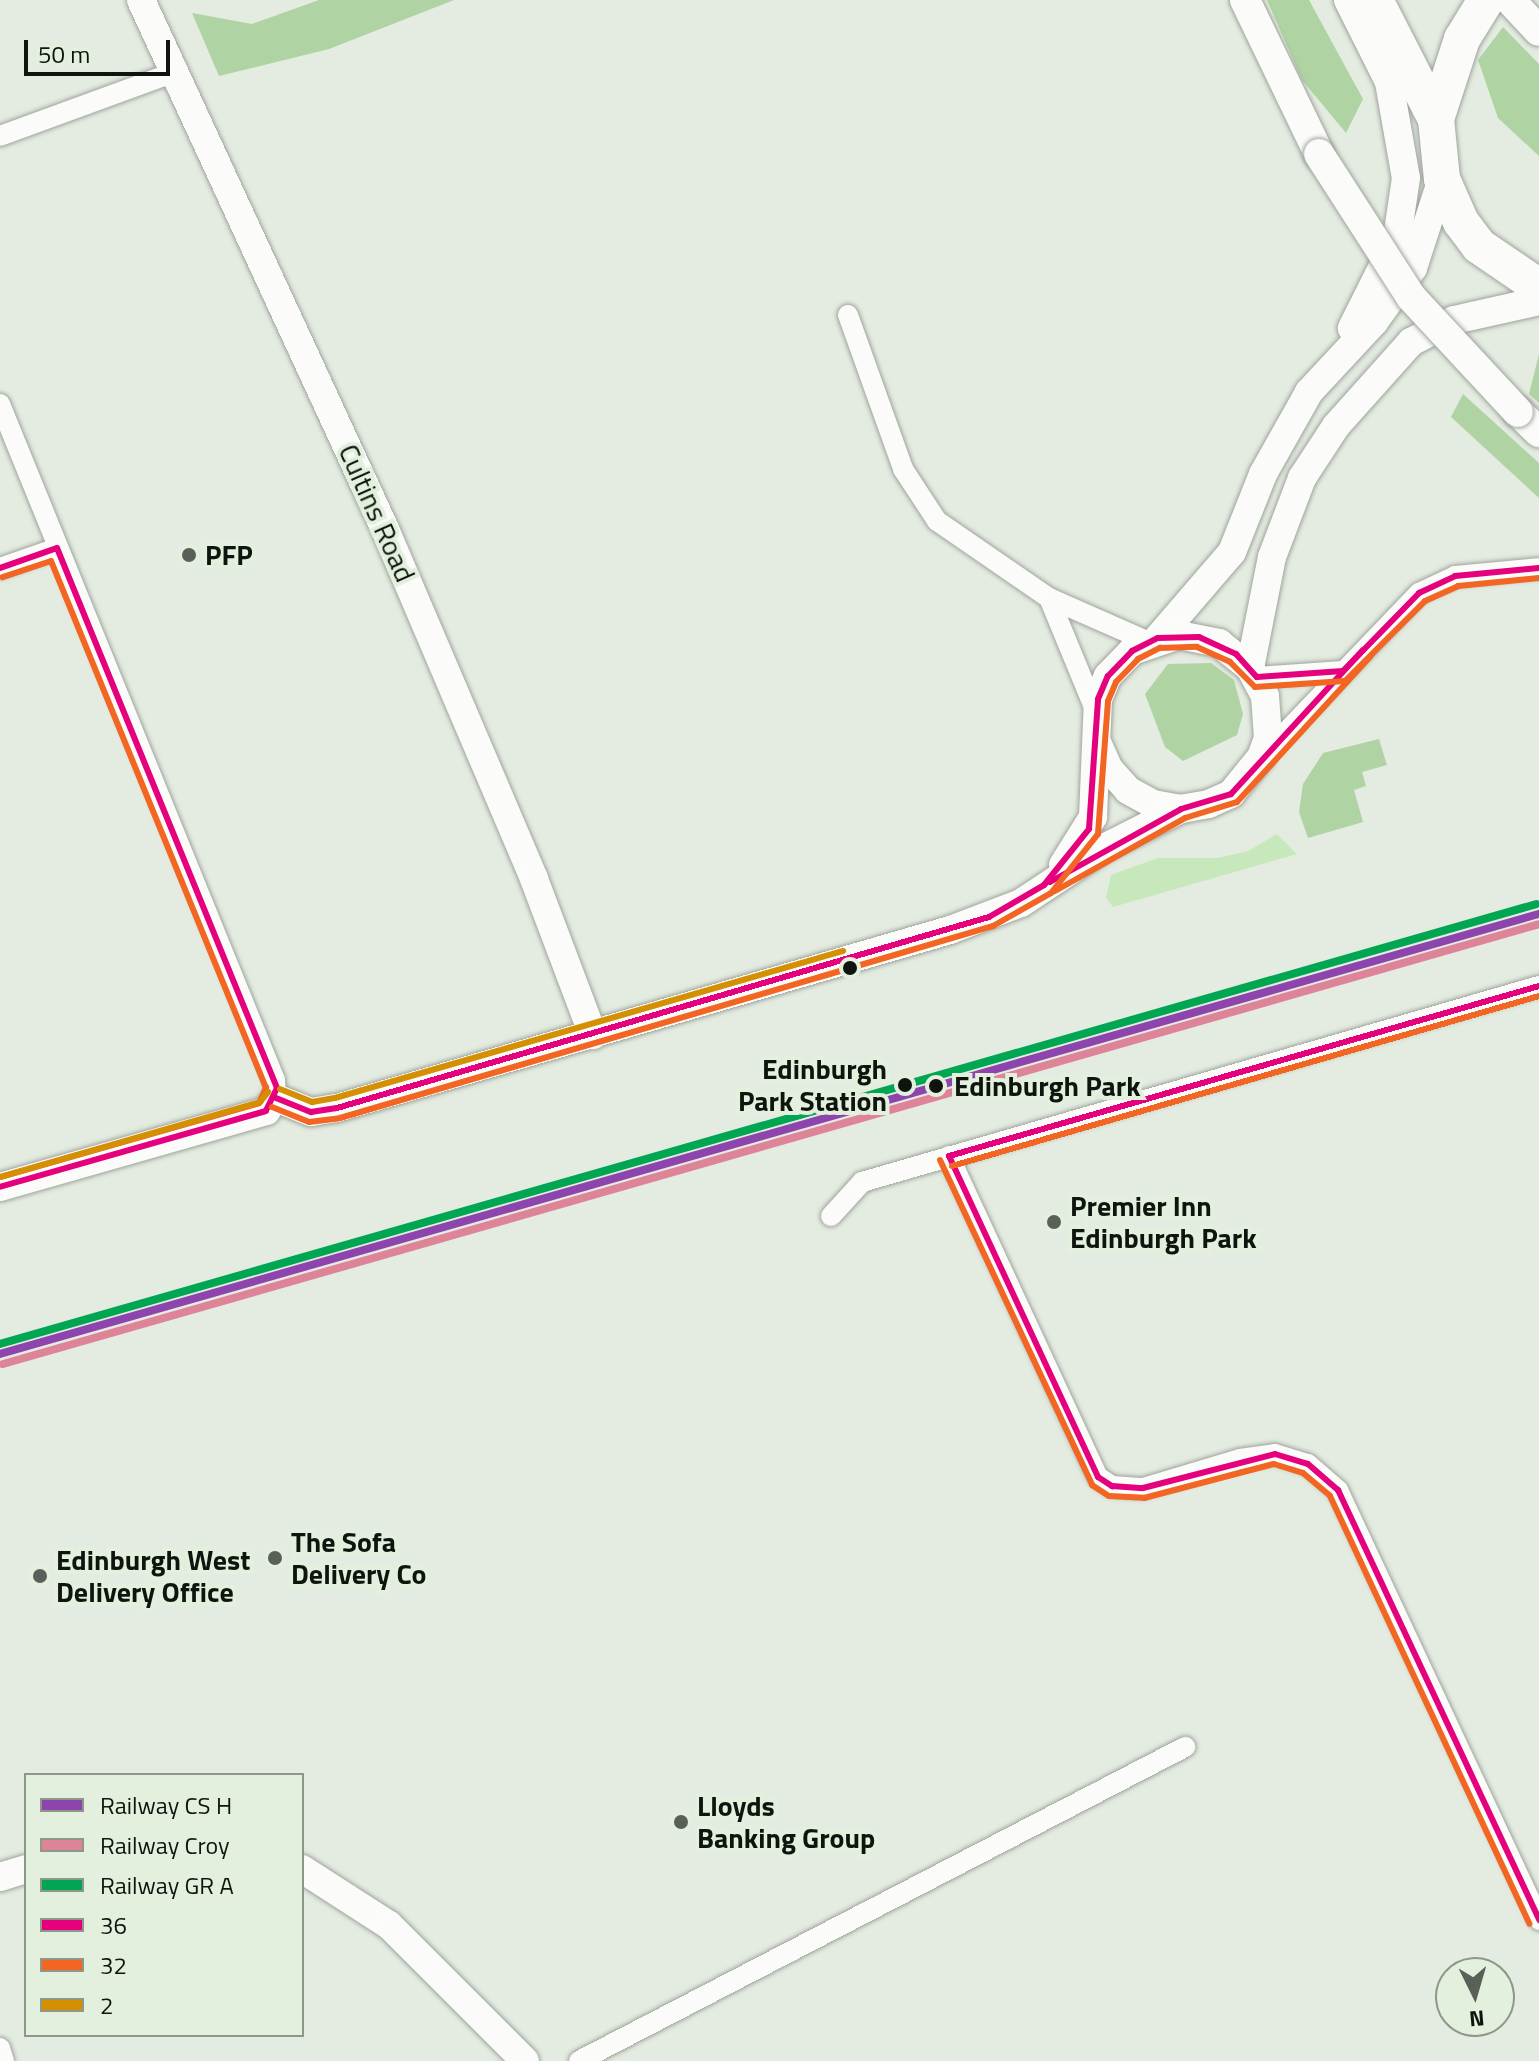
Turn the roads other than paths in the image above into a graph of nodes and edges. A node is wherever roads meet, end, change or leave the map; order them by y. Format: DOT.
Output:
graph roads {
  1 [pos="141,0"];
  2 [pos="1245,0"];
  3 [pos="1348,0"];
  4 [pos="1375,0"];
  5 [pos="1486,0"];
  6 [pos="1510,0"];
  7 [pos="1539,31"];
  8 [pos="175,72"];
  9 [pos="1436,119"];
  10 [pos="0,136"];
  11 [pos="1442,179"];
  12 [pos="1539,287"];
  13 [pos="1539,301"];
  14 [pos="848,315"];
  15 [pos="1323,372"];
  16 [pos="0,404"];
  17 [pos="1528,422"];
  18 [pos="57,548"];
  19 [pos="0,568"];
  20 [pos="1539,568"];
  21 [pos="1049,598"];
  22 [pos="1153,640"];
  23 [pos="1343,671"];
  24 [pos="1254,673"];
  25 [pos="1096,712"];
  26 [pos="1098,744"];
  27 [pos="1261,757"];
  28 [pos="1181,809"];
  29 [pos="1044,885"];
  30 [pos="1539,986"];
  31 [pos="593,1035"];
  32 [pos="276,1098"];
  33 [pos="949,1156"];
  34 [pos="0,1187"];
  35 [pos="831,1216"];
  36 [pos="1185,1747"];
  37 [pos="24,1870"];
  38 [pos="304,1870"];
  39 [pos="0,1877"];
  40 [pos="1539,1920"];
  41 [pos="0,2048"];
  42 [pos="4,2061"];
  43 [pos="525,2061"];
  44 [pos="579,2061"];
  1 -- 8 [label="street, Cultins Road"];
  2 -- 17 [label="main road, bridge"];
  3 -- 15 [label="street"];
  4 -- 9 [label="highway"];
  5 -- 9 [label="highway"];
  6 -- 7 [label="main road"];
  8 -- 10 [label="street"];
  8 -- 31 [label="street, Cultins Road"];
  9 -- 11 [label="highway"];
  11 -- 12 [label="highway"];
  11 -- 15 [label="street"];
  13 -- 24 [label="street"];
  14 -- 21 [label="street"];
  15 -- 22 [label="street"];
  16 -- 18 [label="street"];
  18 -- 19 [label="street"];
  18 -- 32 [label="street"];
  20 -- 23 [label="street"];
  21 -- 22 [label="street"];
  21 -- 25 [label="street"];
  22 -- 24 [label="street"];
  22 -- 25 [label="street"];
  23 -- 24 [label="street"];
  23 -- 27 [label="street"];
  24 -- 27 [label="street"];
  25 -- 26 [label="street"];
  26 -- 28 [label="street"];
  26 -- 29 [label="street"];
  27 -- 28 [label="street"];
  28 -- 29 [label="street"];
  29 -- 31 [label="street"];
  30 -- 33 [label="street"];
  31 -- 32 [label="street"];
  32 -- 34 [label="street"];
  33 -- 35 [label="street"];
  33 -- 40 [label="street"];
  36 -- 44 [label="street"];
  37 -- 39 [label="street"];
  38 -- 43 [label="street"];
  41 -- 42 [label="street"];
}
